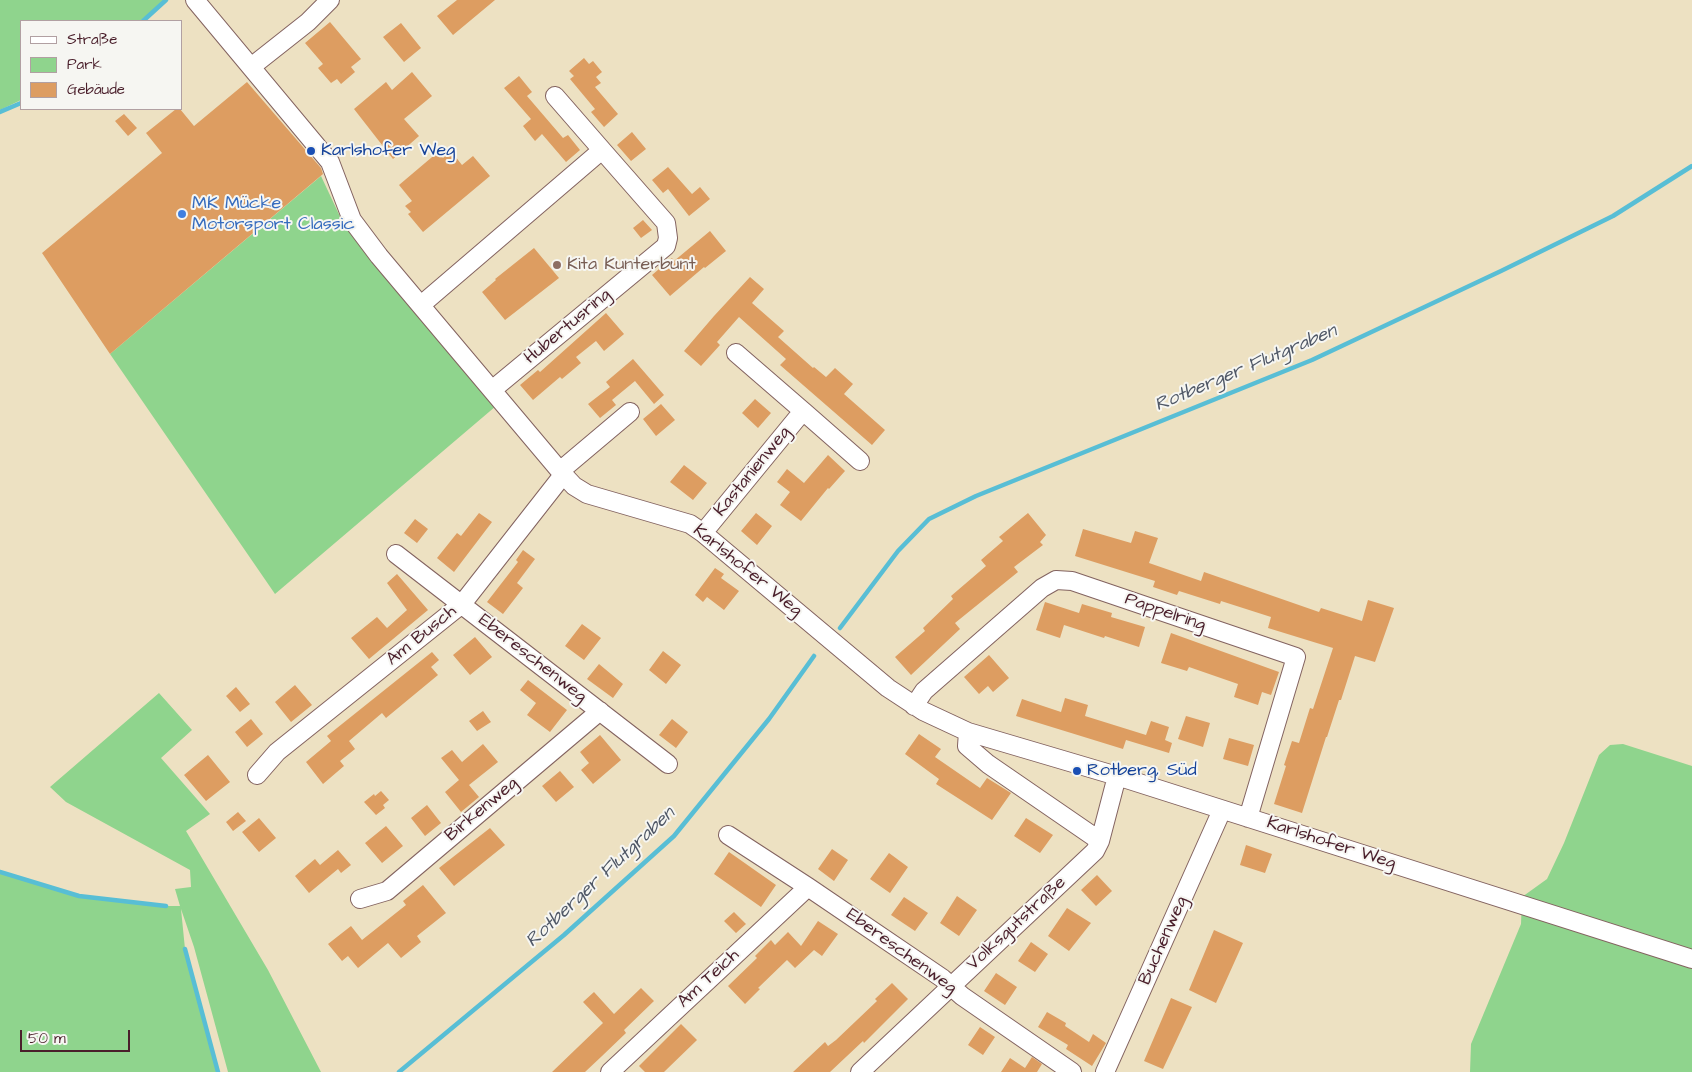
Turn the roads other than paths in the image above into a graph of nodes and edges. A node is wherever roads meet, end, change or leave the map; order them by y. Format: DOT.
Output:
graph roads {
  1 [pos="195,0"];
  2 [pos="330,0"];
  3 [pos="251,67"];
  4 [pos="555,96"];
  5 [pos="602,150"];
  6 [pos="420,305"];
  7 [pos="736,353"];
  8 [pos="492,390"];
  9 [pos="803,411"];
  10 [pos="630,412"];
  11 [pos="860,461"];
  12 [pos="562,473"];
  13 [pos="703,533"];
  14 [pos="396,554"];
  15 [pos="462,604"];
  16 [pos="914,706"];
  17 [pos="600,711"];
  18 [pos="968,732"];
  19 [pos="668,764"];
  20 [pos="257,775"];
  21 [pos="1117,776"];
  22 [pos="1222,810"];
  23 [pos="1248,818"];
  24 [pos="728,836"];
  25 [pos="1100,841"];
  26 [pos="808,887"];
  27 [pos="360,899"];
  28 [pos="1692,959"];
  29 [pos="950,986"];
  30 [pos="610,1072"];
  31 [pos="860,1072"];
  32 [pos="1072,1072"];
  33 [pos="1105,1072"];
  1 -- 3 [label="street, Karlshofer Weg"];
  2 -- 3 [label="street"];
  3 -- 6 [label="street, Karlshofer Weg"];
  4 -- 5 [label="street, Hubertusring"];
  5 -- 6 [label="street"];
  5 -- 8 [label="street, Hubertusring"];
  6 -- 8 [label="street, Karlshofer Weg"];
  7 -- 9 [label="street, Kastanienweg"];
  8 -- 12 [label="street, Karlshofer Weg"];
  9 -- 11 [label="street, Kastanienweg"];
  9 -- 13 [label="street, Kastanienweg"];
  10 -- 12 [label="street, Am Busch"];
  12 -- 13 [label="street, Karlshofer Weg"];
  12 -- 15 [label="street, Am Busch"];
  13 -- 16 [label="street, Karlshofer Weg"];
  14 -- 15 [label="street, Ebereschenweg"];
  15 -- 17 [label="street, Ebereschenweg"];
  15 -- 20 [label="street, Am Busch"];
  16 -- 18 [label="street, Karlshofer Weg"];
  16 -- 23 [label="street, Pappelring"];
  17 -- 19 [label="street, Ebereschenweg"];
  17 -- 27 [label="street, Birkenweg"];
  18 -- 21 [label="street, Karlshofer Weg"];
  18 -- 25 [label="street"];
  21 -- 22 [label="street, Karlshofer Weg"];
  21 -- 25 [label="street, Volksgutstraße"];
  22 -- 23 [label="street, Karlshofer Weg"];
  22 -- 33 [label="street, Buchenweg"];
  23 -- 28 [label="street, Karlshofer Weg"];
  24 -- 26 [label="street, Ebereschenweg"];
  25 -- 29 [label="street, Volksgutstraße"];
  26 -- 29 [label="street, Ebereschenweg"];
  26 -- 30 [label="street, Am Teich"];
  29 -- 31 [label="street, Volksgutstraße"];
  29 -- 32 [label="street, Ebereschenweg"];
}
